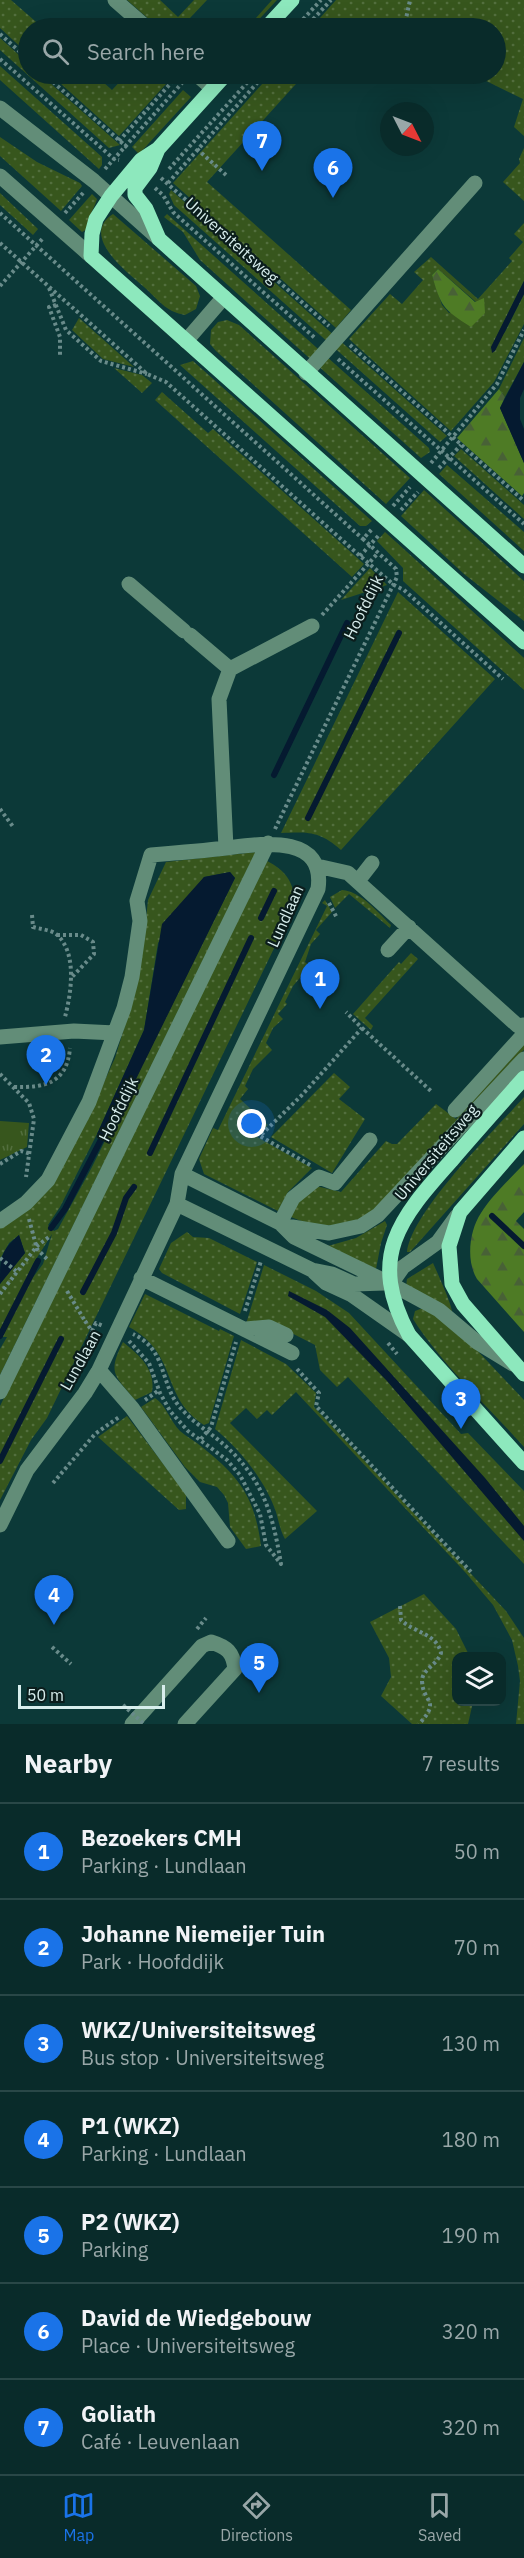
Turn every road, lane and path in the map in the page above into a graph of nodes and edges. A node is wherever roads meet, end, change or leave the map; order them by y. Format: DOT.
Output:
graph roads {
  1 [pos="115,0"];
  2 [pos="292,0"];
  3 [pos="321,0"];
  4 [pos="331,0"];
  5 [pos="410,0"];
  6 [pos="136,18"];
  7 [pos="275,18"];
  8 [pos="304,18"];
  9 [pos="314,18"];
  10 [pos="406,18"];
  11 [pos="0,34"];
  12 [pos="18,50"];
  13 [pos="0,59"];
  14 [pos="18,75"];
  15 [pos="28,84"];
  16 [pos="55,84"];
  17 [pos="170,84"];
  18 [pos="184,84"];
  19 [pos="203,84"];
  20 [pos="216,84"];
  21 [pos="244,84"];
  22 [pos="256,84"];
  23 [pos="212,88"];
  24 [pos="0,108"];
  25 [pos="119,141"];
  26 [pos="126,146"];
  27 [pos="197,149"];
  28 [pos="114,159"];
  29 [pos="147,173"];
  30 [pos="226,175"];
  31 [pos="0,176"];
  32 [pos="168,183"];
  33 [pos="476,183"];
  34 [pos="111,196"];
  35 [pos="0,213"];
  36 [pos="159,239"];
  37 [pos="0,243"];
  38 [pos="36,245"];
  39 [pos="91,256"];
  40 [pos="22,262"];
  41 [pos="47,285"];
  42 [pos="0,286"];
  43 [pos="224,297"];
  44 [pos="56,305"];
  45 [pos="524,330"];
  46 [pos="340,336"];
  47 [pos="186,341"];
  48 [pos="327,349"];
  49 [pos="60,355"];
  50 [pos="306,373"];
  51 [pos="147,374"];
  52 [pos="453,437"];
  53 [pos="461,445"];
  54 [pos="440,452"];
  55 [pos="448,459"];
  56 [pos="425,477"];
  57 [pos="524,501"];
  58 [pos="387,519"];
  59 [pos="524,524"];
  60 [pos="363,539"];
  61 [pos="369,545"];
  62 [pos="378,553"];
  63 [pos="360,556"];
  64 [pos="369,563"];
  65 [pos="524,566"];
  66 [pos="129,584"];
  67 [pos="393,585"];
  68 [pos="312,626"];
  69 [pos="524,642"];
  70 [pos="230,669"];
  71 [pos="503,679"];
  72 [pos="0,809"];
  73 [pos="14,828"];
  74 [pos="268,843"];
  75 [pos="226,848"];
  76 [pos="372,863"];
  77 [pos="317,866"];
  78 [pos="358,881"];
  79 [pos="32,915"];
  80 [pos="409,927"];
  81 [pos="57,935"];
  82 [pos="404,947"];
  83 [pos="388,950"];
  84 [pos="71,977"];
  85 [pos="346,1012"];
  86 [pos="524,1025"];
  87 [pos="362,1028"];
  88 [pos="66,1032"];
  89 [pos="115,1033"];
  90 [pos="524,1034"];
  91 [pos="0,1037"];
  92 [pos="524,1059"];
  93 [pos="0,1074"];
  94 [pos="524,1078"];
  95 [pos="13,1087"];
  96 [pos="431,1091"];
  97 [pos="455,1110"];
  98 [pos="524,1138"];
  99 [pos="370,1140"];
  100 [pos="31,1154"];
  101 [pos="0,1164"];
  102 [pos="182,1174"];
  103 [pos="319,1177"];
  104 [pos="25,1183"];
  105 [pos="177,1204"];
  106 [pos="460,1212"];
  107 [pos="0,1221"];
  108 [pos="283,1225"];
  109 [pos="31,1227"];
  110 [pos="49,1237"];
  111 [pos="37,1246"];
  112 [pos="45,1256"];
  113 [pos="0,1258"];
  114 [pos="312,1269"];
  115 [pos="15,1270"];
  116 [pos="141,1278"];
  117 [pos="391,1284"];
  118 [pos="67,1291"];
  119 [pos="0,1294"];
  120 [pos="246,1329"];
  121 [pos="92,1331"];
  122 [pos="117,1331"];
  123 [pos="286,1335"];
  124 [pos="409,1335"];
  125 [pos="293,1360"];
  126 [pos="99,1370"];
  127 [pos="521,1371"];
  128 [pos="159,1390"];
  129 [pos="0,1392"];
  130 [pos="132,1408"];
  131 [pos="524,1462"];
  132 [pos="53,1483"];
  133 [pos="0,1525"];
  134 [pos="228,1541"];
  135 [pos="471,1572"];
  136 [pos="400,1606"];
  137 [pos="52,1647"];
  138 [pos="71,1664"];
  139 [pos="123,1705"];
  140 [pos="132,1724"];
  141 [pos="144,1724"];
  142 [pos="185,1724"];
  143 [pos="419,1724"];
  1 -- 6 [label="street"];
  2 -- 7 [label="main road"];
  3 -- 8 [label="path"];
  4 -- 9 [label="path"];
  5 -- 10 [label="path"];
  11 -- 12 [label="path"];
  13 -- 14 [label="path, Universiteitsweg"];
  15 -- 28 [label="path, Universiteitsweg"];
  16 -- 25 [label="path"];
  17 -- 25 [label="path"];
  18 -- 26 [label="path"];
  19 -- 23 [label="street"];
  20 -- 23 [label="main road"];
  21 -- 29 [label="path"];
  22 -- 27 [label="path"];
  23 -- 29 [label="main road"];
  24 -- 34 [label="street"];
  25 -- 26 [label="path"];
  26 -- 28 [label="path"];
  26 -- 29 [label="path"];
  27 -- 30 [label="path"];
  27 -- 32 [label="path"];
  28 -- 29 [label="path, Universiteitsweg"];
  29 -- 32 [label="path"];
  29 -- 34 [label="main road"];
  29 -- 36 [label="main road"];
  29 -- 48 [label="path, Universiteitsweg"];
  31 -- 39 [label="street"];
  32 -- 46 [label="path"];
  33 -- 46 [label="street"];
  34 -- 36 [label="street"];
  34 -- 39 [label="main road"];
  35 -- 38 [label="path"];
  36 -- 43 [label="main road"];
  37 -- 40 [label="path"];
  38 -- 40 [label="path"];
  38 -- 60 [label="path"];
  39 -- 47 [label="main road"];
  40 -- 41 [label="path"];
  40 -- 42 [label="path"];
  41 -- 44 [label="path"];
  41 -- 51 [label="path"];
  43 -- 47 [label="street"];
  43 -- 50 [label="main road"];
  44 -- 49 [label="path"];
  44 -- 51 [label="path"];
  45 -- 52 [label="path"];
  46 -- 48 [label="street"];
  46 -- 52 [label="path"];
  47 -- 58 [label="main road"];
  48 -- 50 [label="street"];
  48 -- 54 [label="path, Universiteitsweg"];
  50 -- 56 [label="main road"];
  51 -- 63 [label="path"];
  52 -- 53 [label="path"];
  52 -- 54 [label="path"];
  53 -- 55 [label="path"];
  53 -- 57 [label="path"];
  54 -- 55 [label="path, Universiteitsweg"];
  54 -- 56 [label="path"];
  55 -- 56 [label="path"];
  55 -- 59 [label="path, Universiteitsweg"];
  56 -- 58 [label="path"];
  56 -- 58 [label="path"];
  56 -- 65 [label="main road"];
  58 -- 60 [label="path"];
  58 -- 61 [label="path"];
  58 -- 69 [label="main road"];
  60 -- 61 [label="path, Hoofddijk"];
  61 -- 62 [label="path, Hoofddijk"];
  61 -- 63 [label="path"];
  62 -- 64 [label="path"];
  62 -- 67 [label="path, Hoofddijk"];
  63 -- 64 [label="path"];
  64 -- 67 [label="path"];
  64 -- 68 [label="path"];
  66 -- 70 [label="street"];
  67 -- 71 [label="path"];
  67 -- 74 [label="path, Hoofddijk"];
  68 -- 70 [label="street"];
  70 -- 75 [label="street"];
  72 -- 73 [label="path"];
  74 -- 75 [label="street, Hoofddijk"];
  74 -- 77 [label="street"];
  74 -- 129 [label="street, Hoofddijk"];
  75 -- 89 [label="street, Hoofddijk"];
  76 -- 78 [label="street"];
  77 -- 78 [label="street"];
  77 -- 102 [label="street, Lundlaan"];
  78 -- 80 [label="street"];
  79 -- 81 [label="path"];
  80 -- 82 [label="street"];
  80 -- 83 [label="street"];
  80 -- 86 [label="street"];
  81 -- 84 [label="path"];
  81 -- 84 [label="path"];
  84 -- 88 [label="path"];
  85 -- 87 [label="path"];
  87 -- 96 [label="path"];
  87 -- 103 [label="path"];
  88 -- 89 [label="street"];
  88 -- 91 [label="street"];
  88 -- 95 [label="path"];
  89 -- 107 [label="street, Hoofddijk"];
  90 -- 97 [label="street"];
  92 -- 108 [label="street"];
  93 -- 95 [label="path"];
  94 -- 117 [label="main road, Universiteitsweg"];
  95 -- 100 [label="path"];
  98 -- 106 [label="main road"];
  99 -- 103 [label="street"];
  100 -- 101 [label="path"];
  100 -- 104 [label="path"];
  102 -- 105 [label="street, Lundlaan"];
  102 -- 108 [label="street"];
  103 -- 108 [label="street"];
  105 -- 114 [label="street"];
  105 -- 116 [label="street, Lundlaan"];
  106 -- 117 [label="street"];
  106 -- 127 [label="main road"];
  108 -- 117 [label="street"];
  109 -- 111 [label="path"];
  110 -- 111 [label="path"];
  111 -- 112 [label="path"];
  111 -- 115 [label="path"];
  113 -- 115 [label="path"];
  114 -- 117 [label="street"];
  114 -- 124 [label="street"];
  115 -- 119 [label="path"];
  116 -- 120 [label="street"];
  116 -- 122 [label="street, Lundlaan"];
  117 -- 124 [label="main road, Universiteitsweg"];
  117 -- 127 [label="street"];
  118 -- 121 [label="path, bridge"];
  120 -- 123 [label="street"];
  120 -- 125 [label="street"];
  122 -- 126 [label="street, Lundlaan"];
  122 -- 128 [label="path"];
  122 -- 128 [label="path"];
  124 -- 131 [label="main road, Universiteitsweg"];
  125 -- 135 [label="path"];
  126 -- 130 [label="street"];
  126 -- 133 [label="street, Lundlaan"];
  128 -- 130 [label="path"];
  130 -- 132 [label="path"];
  130 -- 134 [label="street"];
  136 -- 143 [label="path"];
  137 -- 138 [label="path"];
  139 -- 141 [label="path, bridge"];
  140 -- 142 [label="street"];
}
